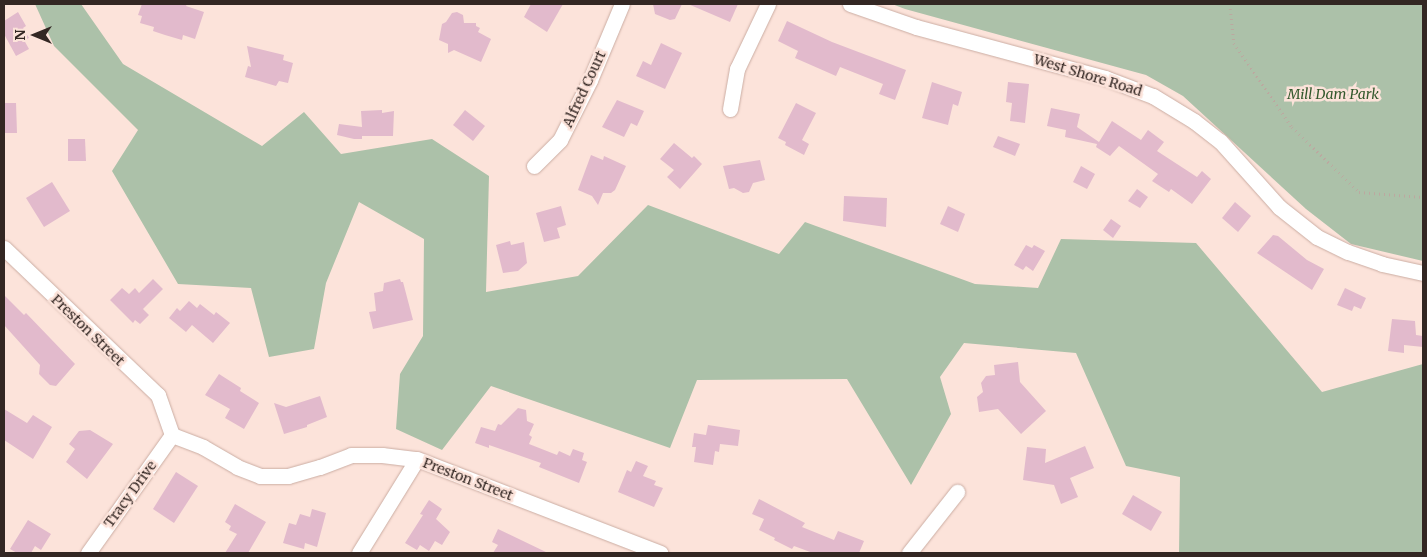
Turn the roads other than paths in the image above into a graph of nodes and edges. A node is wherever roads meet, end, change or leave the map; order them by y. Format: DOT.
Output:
graph roads {
  1 [pos="622,4"];
  2 [pos="768,4"];
  3 [pos="850,4"];
  4 [pos="730,109"];
  5 [pos="534,166"];
  6 [pos="4,248"];
  7 [pos="1423,273"];
  8 [pos="172,435"];
  9 [pos="417,459"];
  10 [pos="957,492"];
  11 [pos="88,553"];
  12 [pos="359,553"];
  13 [pos="661,553"];
  14 [pos="909,553"];
  1 -- 5 [label="street, Alfred Court"];
  2 -- 4 [label="street"];
  3 -- 7 [label="street, West Shore Road"];
  6 -- 8 [label="street, Preston Street"];
  8 -- 9 [label="street, Preston Street"];
  8 -- 11 [label="street, Tracy Drive"];
  9 -- 12 [label="street"];
  9 -- 13 [label="street, Preston Street"];
  10 -- 14 [label="street"];
}
